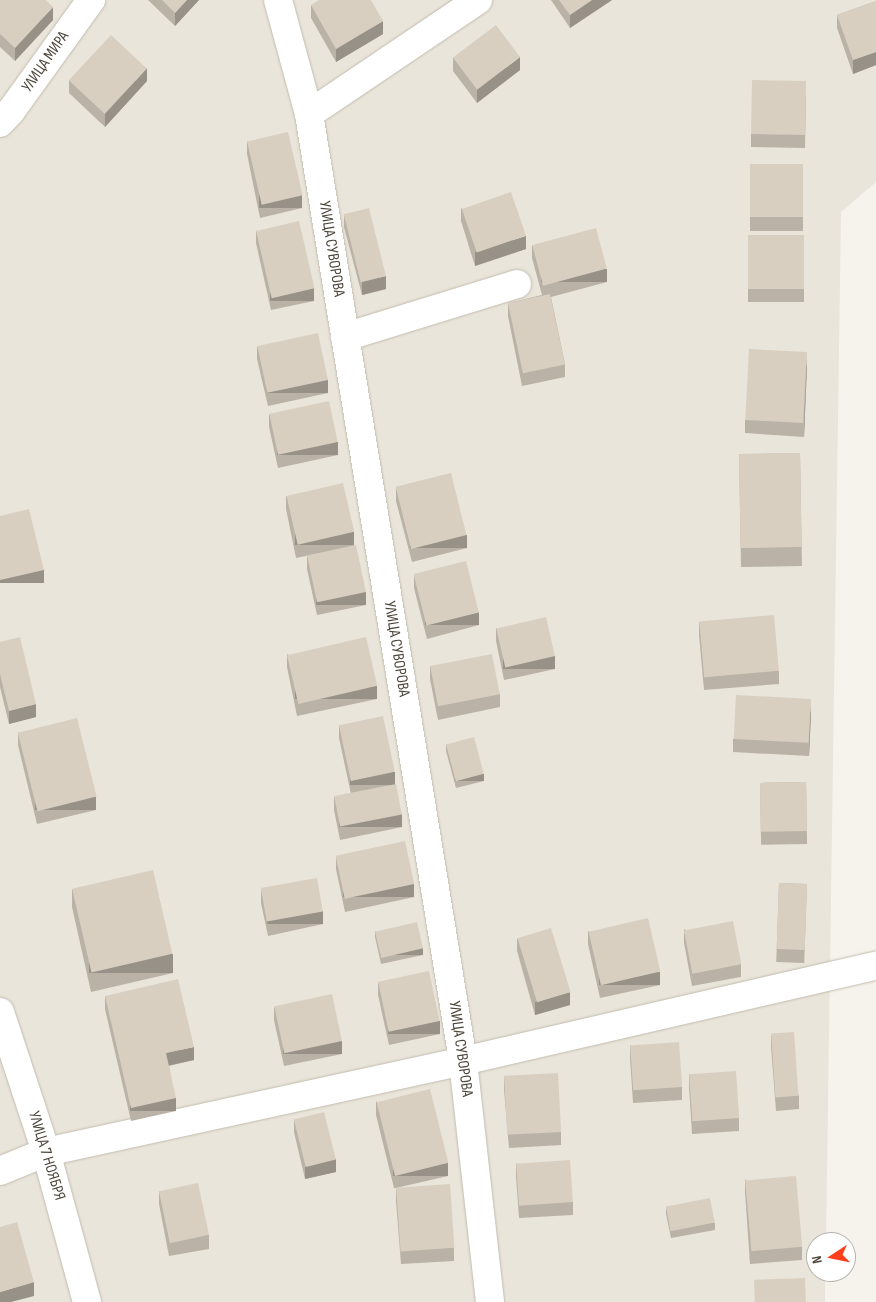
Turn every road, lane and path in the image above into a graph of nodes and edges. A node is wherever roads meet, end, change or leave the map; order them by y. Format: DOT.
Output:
graph roads {
  1 [pos="91,0"];
  2 [pos="278,0"];
  3 [pos="478,0"];
  4 [pos="309,114"];
  5 [pos="0,123"];
  6 [pos="518,284"];
  7 [pos="345,337"];
  8 [pos="876,966"];
  9 [pos="0,1012"];
  10 [pos="463,1061"];
  11 [pos="46,1152"];
  12 [pos="0,1171"];
  13 [pos="88,1302"];
  14 [pos="490,1302"];
  1 -- 5 [label="street, УЛИЦА МИРА"];
  2 -- 4 [label="street, УЛИЦА СУВОРОВА"];
  3 -- 4 [label="street"];
  4 -- 7 [label="street, УЛИЦА СУВОРОВА"];
  6 -- 7 [label="street"];
  7 -- 10 [label="street, УЛИЦА СУВОРОВА"];
  8 -- 10 [label="street"];
  9 -- 11 [label="street, УЛИЦА 7 НОЯБРЯ"];
  10 -- 11 [label="street"];
  10 -- 14 [label="street, УЛИЦА СУВОРОВА"];
  11 -- 12 [label="street"];
  11 -- 13 [label="street, УЛИЦА 7 НОЯБРЯ"];
}
